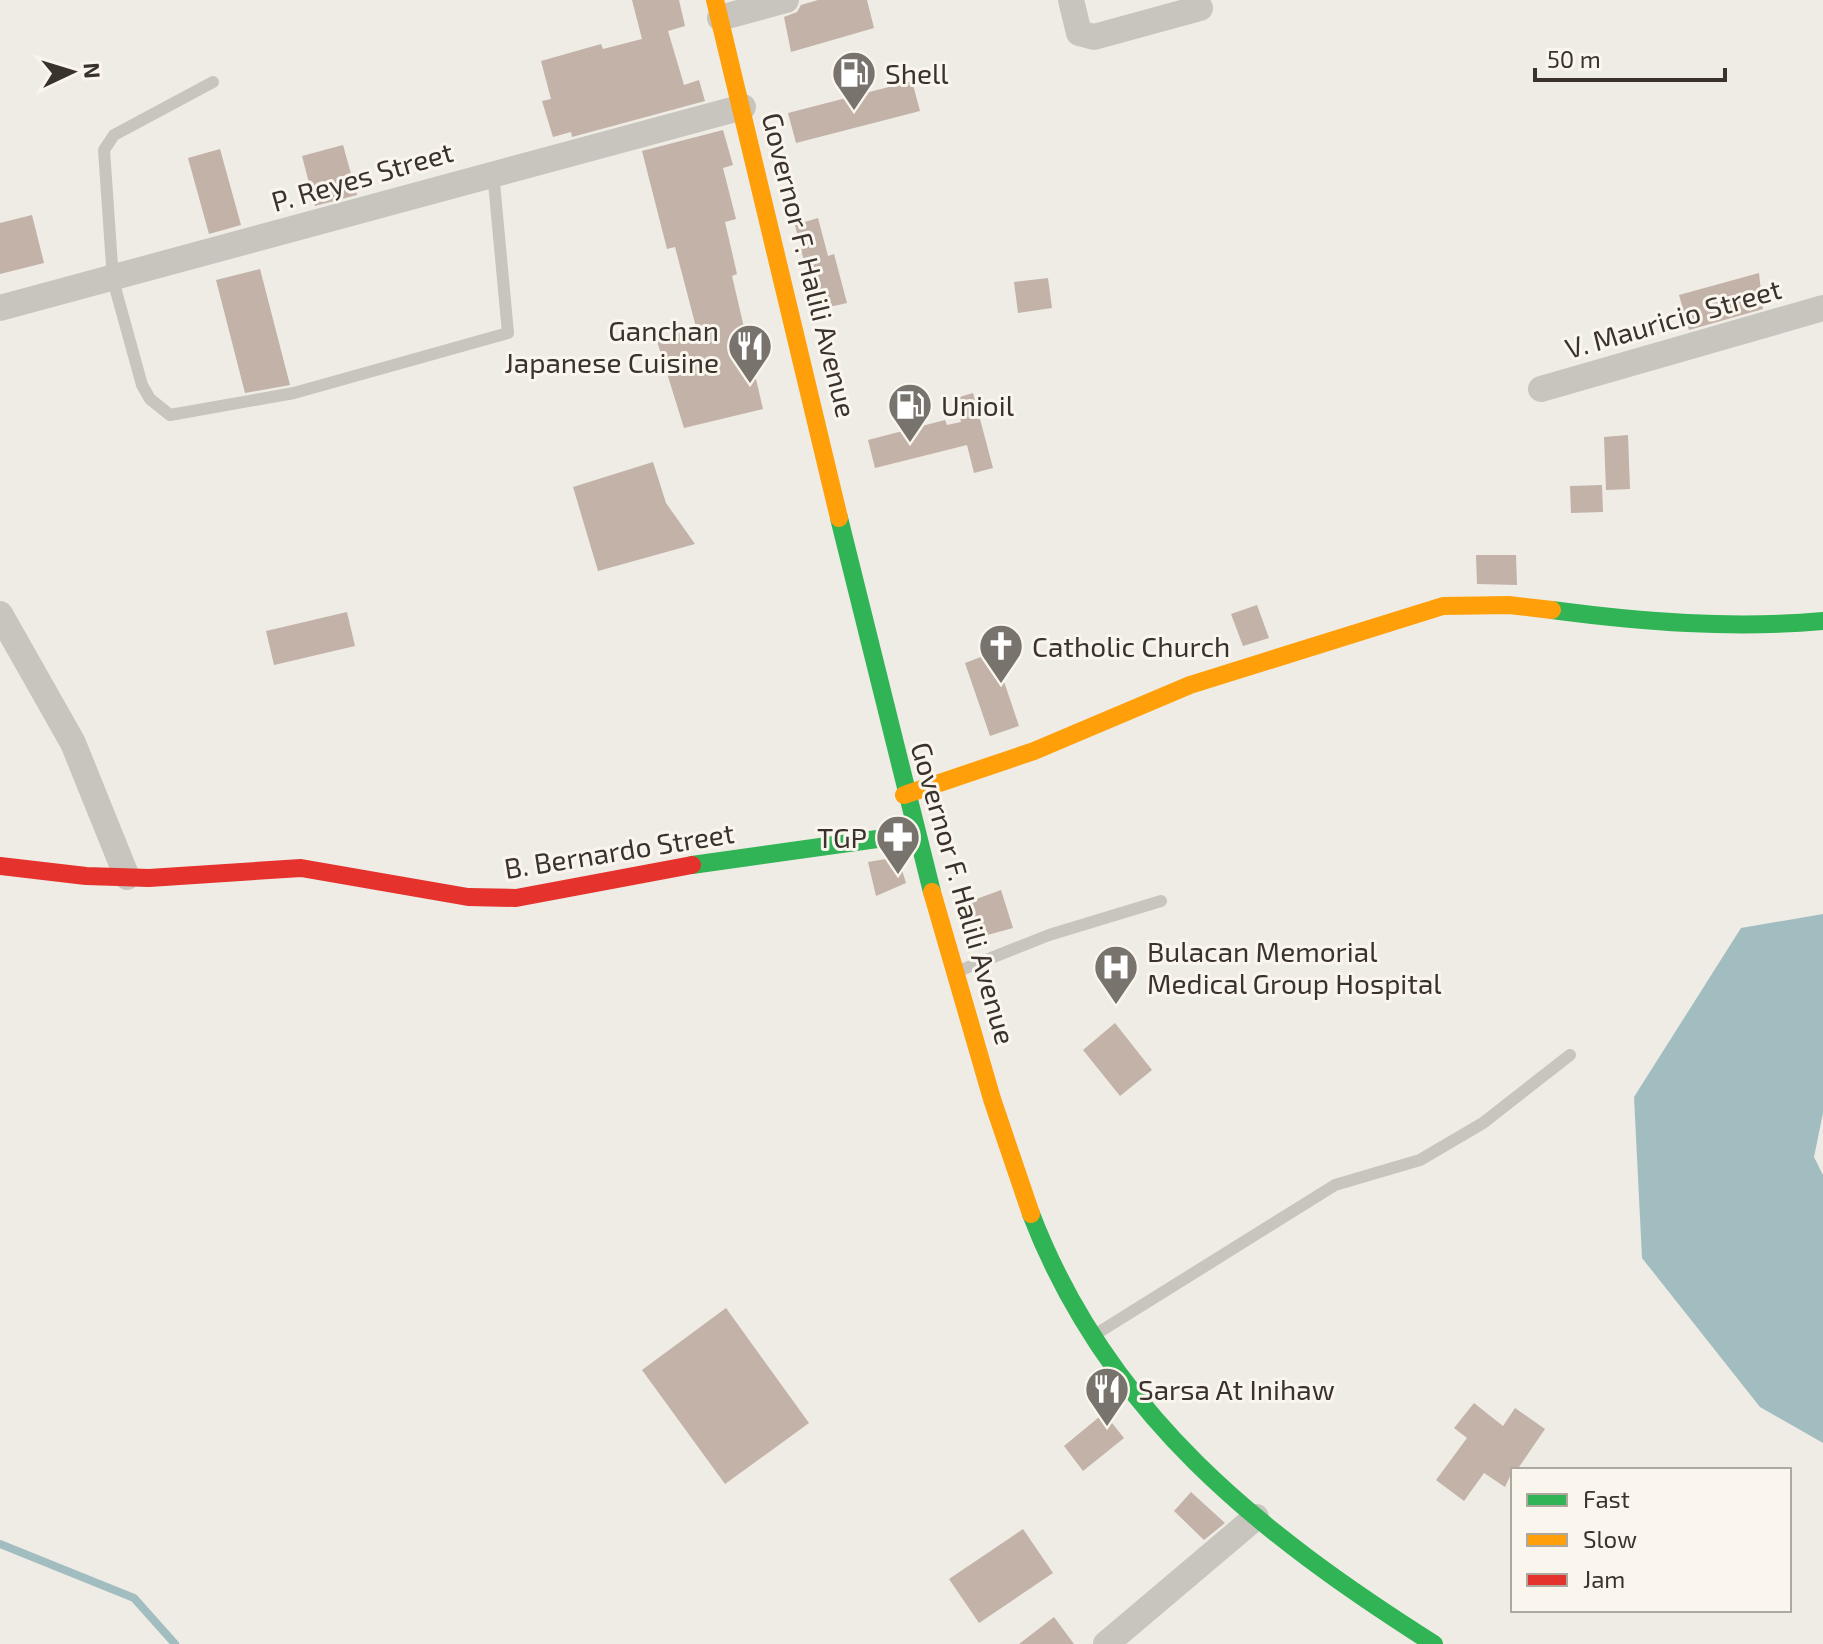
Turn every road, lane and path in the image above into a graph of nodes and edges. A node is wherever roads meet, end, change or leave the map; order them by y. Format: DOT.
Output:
graph roads {
  1 [pos="786,0"];
  2 [pos="1071,0"];
  3 [pos="1200,8"];
  4 [pos="718,9"];
  5 [pos="213,82"];
  6 [pos="743,107"];
  7 [pos="493,172"];
  8 [pos="113,280"];
  9 [pos="0,308"];
  10 [pos="1823,308"];
  11 [pos="1541,389"];
  12 [pos="0,614"];
  13 [pos="1823,621"];
  14 [pos="904,795"];
  15 [pos="913,834"];
  16 [pos="0,866"];
  17 [pos="127,877"];
  18 [pos="1161,901"];
  19 [pos="955,972"];
  20 [pos="1570,1055"];
  21 [pos="1094,1335"];
  22 [pos="1256,1517"];
  23 [pos="1106,1644"];
  24 [pos="1434,1644"];
  1 -- 4 [label="street"];
  2 -- 3 [label="street"];
  4 -- 6 [label="street, Governor F. Halili Avenue"];
  5 -- 8 [label="lane"];
  6 -- 7 [label="street, P. Reyes Street"];
  6 -- 14 [label="street, Governor F. Halili Avenue"];
  7 -- 8 [label="street, P. Reyes Street"];
  7 -- 8 [label="lane"];
  8 -- 9 [label="street, P. Reyes Street"];
  10 -- 11 [label="street, V. Mauricio Street"];
  12 -- 17 [label="street"];
  13 -- 14 [label="street"];
  14 -- 15 [label="street, Governor F. Halili Avenue"];
  15 -- 17 [label="street, B. Bernardo Street"];
  15 -- 19 [label="street, Governor F. Halili Avenue"];
  16 -- 17 [label="street, B. Bernardo Street"];
  18 -- 19 [label="lane"];
  19 -- 21 [label="street, Governor F. Halili Avenue"];
  20 -- 21 [label="lane"];
  21 -- 22 [label="street, Governor F. Halili Avenue"];
  22 -- 23 [label="street"];
  22 -- 24 [label="street, Governor F. Halili Avenue"];
}
